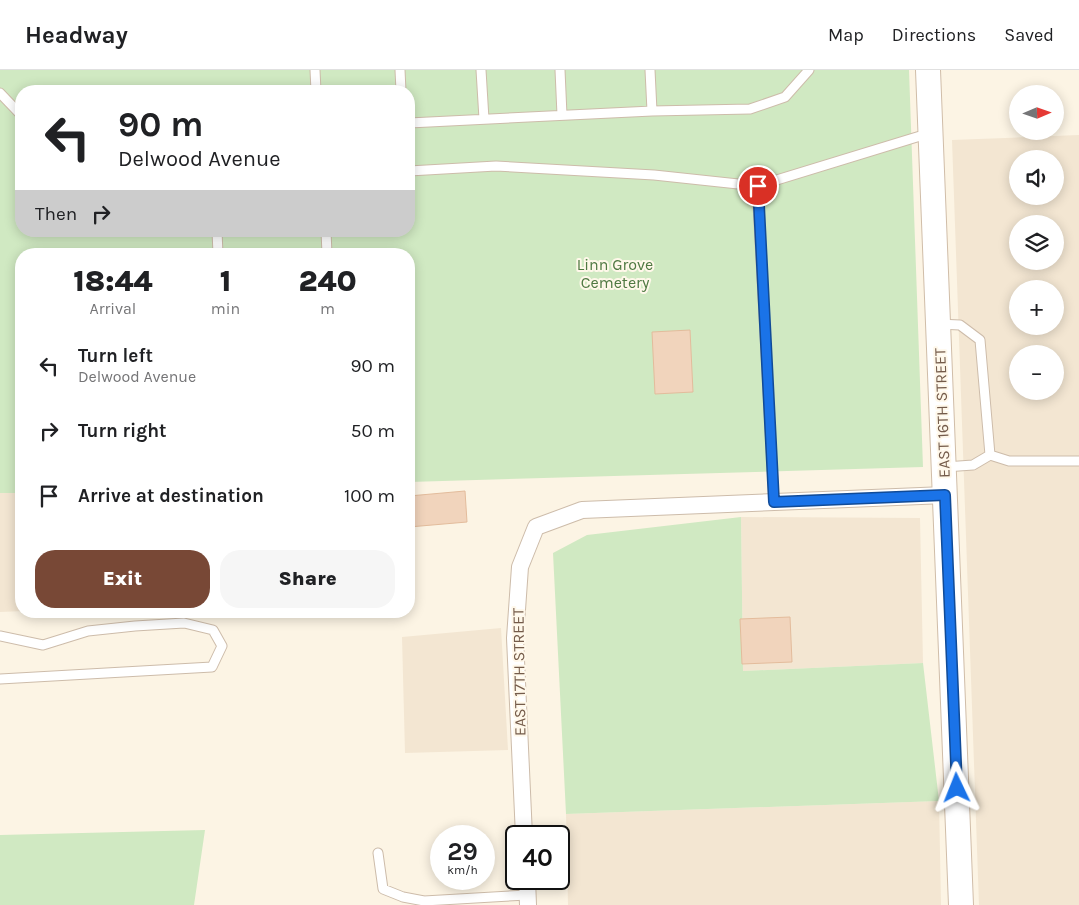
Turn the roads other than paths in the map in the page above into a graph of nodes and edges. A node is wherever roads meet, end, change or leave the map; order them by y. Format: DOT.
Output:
graph roads {
  1 [pos="315,70"];
  2 [pos="400,70"];
  3 [pos="481,70"];
  4 [pos="560,70"];
  5 [pos="650,70"];
  6 [pos="809,70"];
  7 [pos="928,70"];
  8 [pos="316,85"];
  9 [pos="401,85"];
  10 [pos="0,93"];
  11 [pos="15,109"];
  12 [pos="652,111"];
  13 [pos="562,115"];
  14 [pos="484,119"];
  15 [pos="415,123"];
  16 [pos="930,133"];
  17 [pos="415,171"];
  18 [pos="758,186"];
  19 [pos="938,324"];
  20 [pos="990,455"];
  21 [pos="1079,461"];
  22 [pos="944,467"];
  23 [pos="945,495"];
  24 [pos="774,502"];
  25 [pos="0,636"];
  26 [pos="0,680"];
  27 [pos="524,825"];
  28 [pos="378,852"];
  29 [pos="528,900"];
  30 [pos="961,905"];
  1 -- 8 [label="lane"];
  2 -- 9 [label="lane"];
  3 -- 14 [label="lane"];
  4 -- 13 [label="lane"];
  5 -- 12 [label="lane"];
  6 -- 12 [label="lane"];
  7 -- 16 [label="street, EAST 16TH STREET"];
  10 -- 11 [label="lane"];
  12 -- 13 [label="lane"];
  13 -- 14 [label="lane"];
  14 -- 15 [label="lane"];
  16 -- 18 [label="lane"];
  16 -- 19 [label="street, EAST 16TH STREET"];
  17 -- 18 [label="lane"];
  18 -- 24 [label="lane"];
  19 -- 20 [label="lane"];
  19 -- 22 [label="street, EAST 16TH STREET"];
  20 -- 21 [label="lane"];
  20 -- 22 [label="lane"];
  22 -- 23 [label="street, EAST 16TH STREET"];
  23 -- 24 [label="street, EAST 17TH STREET"];
  23 -- 30 [label="street, EAST 16TH STREET"];
  24 -- 27 [label="street, EAST 17TH STREET"];
  25 -- 26 [label="lane"];
  28 -- 29 [label="lane"];
}
